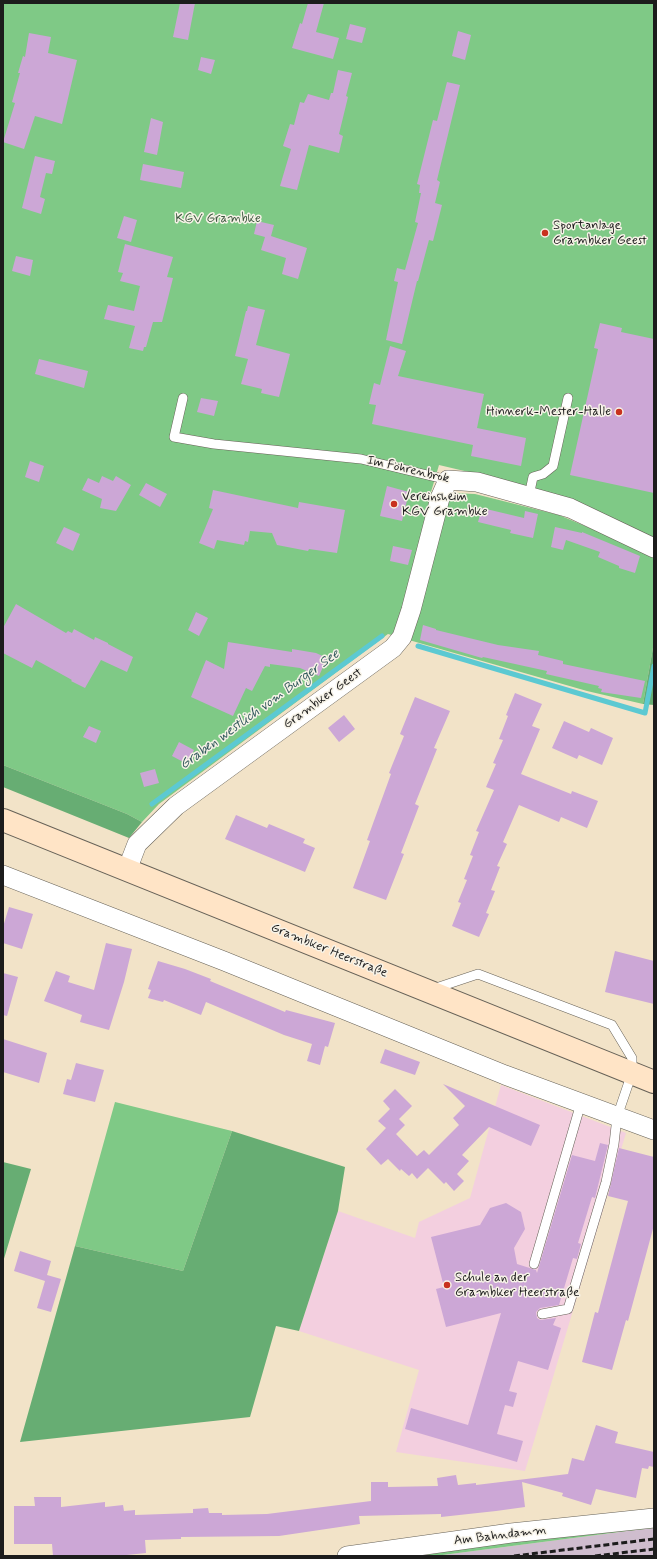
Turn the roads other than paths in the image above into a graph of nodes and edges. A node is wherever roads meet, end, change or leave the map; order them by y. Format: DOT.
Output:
graph roads {
  1 [pos="183,398"];
  2 [pos="568,398"];
  3 [pos="448,480"];
  4 [pos="529,496"];
  5 [pos="654,548"];
  6 [pos="3,820"];
  7 [pos="128,870"];
  8 [pos="3,875"];
  9 [pos="428,991"];
  10 [pos="632,1073"];
  11 [pos="654,1082"];
  12 [pos="581,1103"];
  13 [pos="617,1117"];
  14 [pos="654,1130"];
  15 [pos="534,1264"];
  16 [pos="542,1314"];
  17 [pos="654,1518"];
  18 [pos="346,1556"];
  1 -- 3 [label="lane, Im Föhrenbrok"];
  2 -- 4 [label="lane"];
  3 -- 4 [label="street, Im Föhrenbrok"];
  3 -- 7 [label="street, Grambker Geest"];
  4 -- 5 [label="street, Im Föhrenbrok"];
  6 -- 7 [label="main road, Grambker Heerstraße"];
  7 -- 9 [label="main road, Grambker Heerstraße"];
  8 -- 12 [label="street"];
  9 -- 10 [label="main road, Grambker Heerstraße"];
  9 -- 10 [label="lane"];
  10 -- 11 [label="main road, Grambker Heerstraße"];
  10 -- 13 [label="lane"];
  12 -- 13 [label="street"];
  12 -- 15 [label="lane"];
  13 -- 14 [label="street"];
  13 -- 16 [label="lane"];
  17 -- 18 [label="street, Am Bahndamm"];
}
